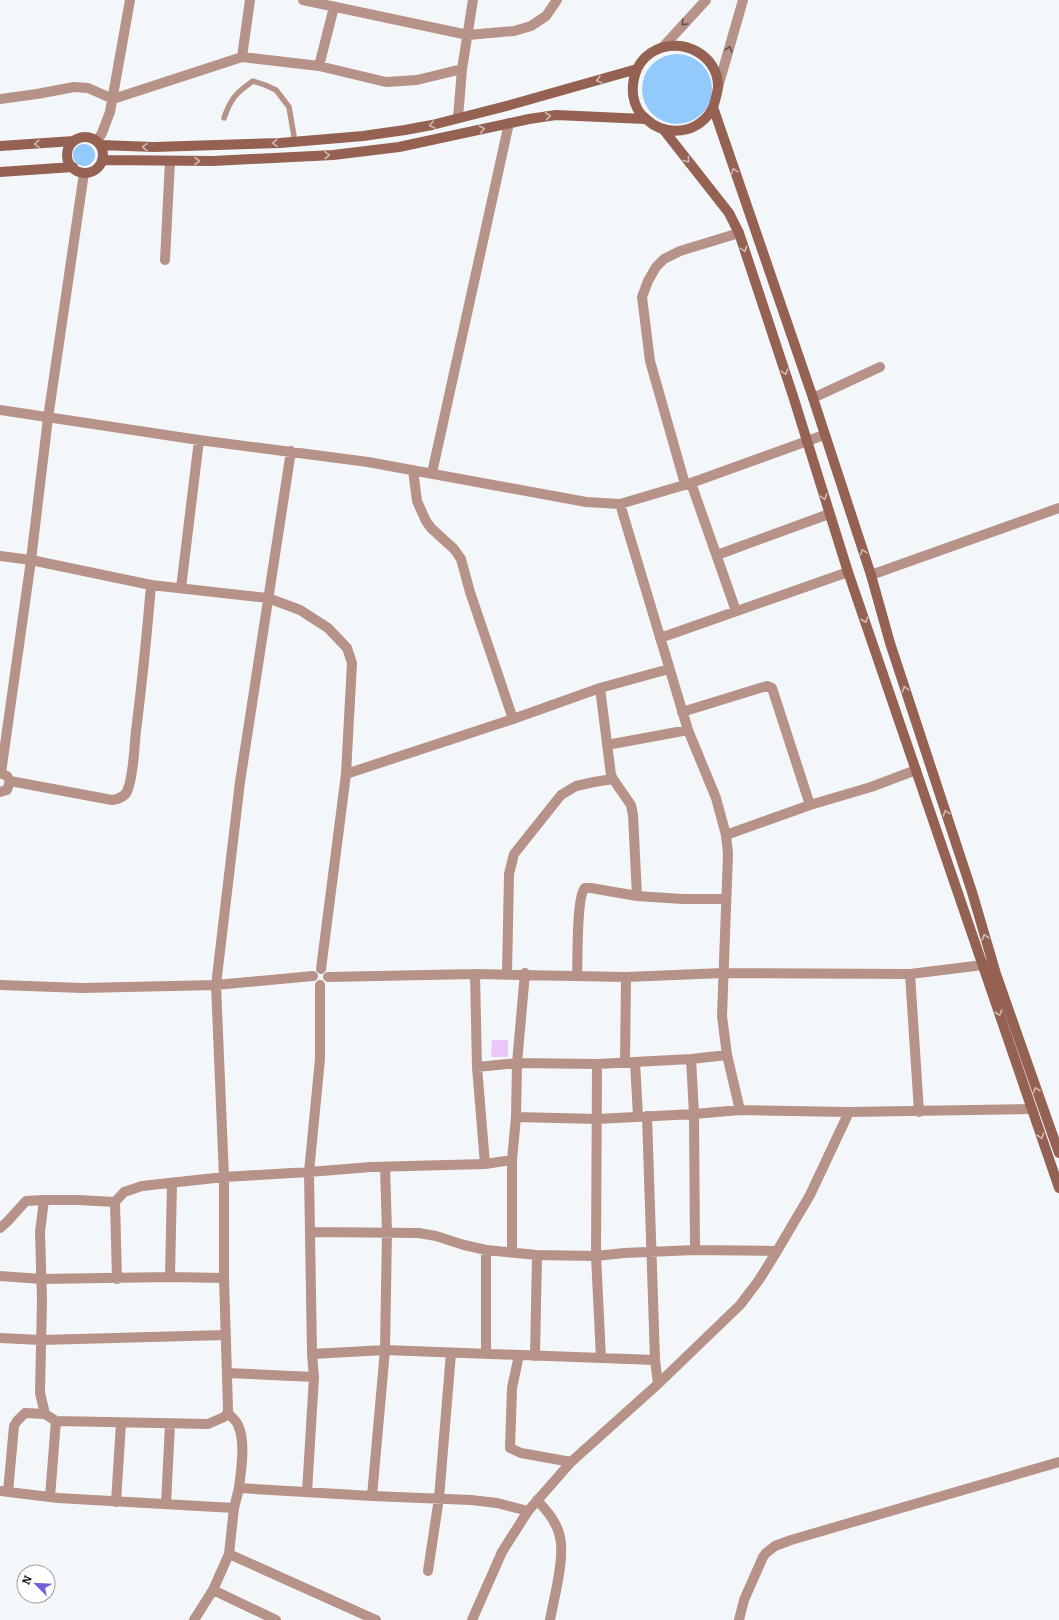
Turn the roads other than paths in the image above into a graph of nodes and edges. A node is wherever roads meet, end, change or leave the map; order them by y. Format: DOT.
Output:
graph roads {
  1 [pos="130,0"];
  2 [pos="250,0"];
  3 [pos="303,0"];
  4 [pos="473,0"];
  5 [pos="557,0"];
  6 [pos="706,0"];
  7 [pos="743,0"];
  8 [pos="334,7"];
  9 [pos="468,36"];
  10 [pos="663,47"];
  11 [pos="242,57"];
  12 [pos="319,66"];
  13 [pos="462,69"];
  14 [pos="636,69"];
  15 [pos="718,87"];
  16 [pos="0,99"];
  17 [pos="113,99"];
  18 [pos="713,107"];
  19 [pos="224,118"];
  20 [pos="458,118"];
  21 [pos="645,119"];
  22 [pos="509,123"];
  23 [pos="663,129"];
  24 [pos="74,141"];
  25 [pos="295,142"];
  26 [pos="98,143"];
  27 [pos="0,146"];
  28 [pos="102,160"];
  29 [pos="170,161"];
  30 [pos="72,167"];
  31 [pos="0,172"];
  32 [pos="84,172"];
  33 [pos="739,233"];
  34 [pos="165,260"];
  35 [pos="880,367"];
  36 [pos="813,398"];
  37 [pos="0,410"];
  38 [pos="48,418"];
  39 [pos="824,435"];
  40 [pos="199,440"];
  41 [pos="808,441"];
  42 [pos="291,452"];
  43 [pos="413,470"];
  44 [pos="432,473"];
  45 [pos="688,483"];
  46 [pos="620,504"];
  47 [pos="1059,508"];
  48 [pos="829,514"];
  49 [pos="717,555"];
  50 [pos="0,556"];
  51 [pos="31,560"];
  52 [pos="848,572"];
  53 [pos="871,575"];
  54 [pos="151,585"];
  55 [pos="181,588"];
  56 [pos="268,598"];
  57 [pos="736,611"];
  58 [pos="660,638"];
  59 [pos="669,669"];
  60 [pos="600,688"];
  61 [pos="682,712"];
  62 [pos="513,719"];
  63 [pos="688,730"];
  64 [pos="607,745"];
  65 [pos="916,770"];
  66 [pos="1,773"];
  67 [pos="346,774"];
  68 [pos="613,779"];
  69 [pos="10,781"];
  70 [pos="0,792"];
  71 [pos="810,805"];
  72 [pos="726,835"];
  73 [pos="637,896"];
  74 [pos="725,899"];
  75 [pos="993,963"];
  76 [pos="982,966"];
  77 [pos="321,969"];
  78 [pos="723,973"];
  79 [pos="475,974"];
  80 [pos="507,974"];
  81 [pos="525,974"];
  82 [pos="910,974"];
  83 [pos="313,976"];
  84 [pos="577,976"];
  85 [pos="626,976"];
  86 [pos="328,977"];
  87 [pos="0,985"];
  88 [pos="216,985"];
  89 [pos="320,985"];
  90 [pos="727,1055"];
  91 [pos="690,1059"];
  92 [pos="630,1062"];
  93 [pos="517,1063"];
  94 [pos="597,1064"];
  95 [pos="477,1067"];
  96 [pos="1032,1109"];
  97 [pos="740,1110"];
  98 [pos="849,1112"];
  99 [pos="920,1112"];
  100 [pos="694,1114"];
  101 [pos="642,1116"];
  102 [pos="516,1117"];
  103 [pos="597,1119"];
  104 [pos="1059,1153"];
  105 [pos="512,1160"];
  106 [pos="485,1164"];
  107 [pos="385,1167"];
  108 [pos="309,1172"];
  109 [pos="224,1177"];
  110 [pos="172,1184"];
  111 [pos="1059,1188"];
  112 [pos="44,1200"];
  113 [pos="115,1202"];
  114 [pos="0,1228"];
  115 [pos="310,1232"];
  116 [pos="387,1232"];
  117 [pos="486,1250"];
  118 [pos="695,1250"];
  119 [pos="777,1251"];
  120 [pos="512,1252"];
  121 [pos="651,1253"];
  122 [pos="537,1255"];
  123 [pos="596,1256"];
  124 [pos="0,1276"];
  125 [pos="170,1277"];
  126 [pos="224,1278"];
  127 [pos="41,1279"];
  128 [pos="117,1279"];
  129 [pos="226,1335"];
  130 [pos="0,1338"];
  131 [pos="41,1340"];
  132 [pos="385,1350"];
  133 [pos="451,1352"];
  134 [pos="312,1354"];
  135 [pos="486,1354"];
  136 [pos="519,1355"];
  137 [pos="535,1356"];
  138 [pos="602,1358"];
  139 [pos="655,1360"];
  140 [pos="228,1373"];
  141 [pos="314,1376"];
  142 [pos="658,1384"];
  143 [pos="228,1413"];
  144 [pos="45,1414"];
  145 [pos="56,1421"];
  146 [pos="121,1423"];
  147 [pos="170,1424"];
  148 [pos="571,1462"];
  149 [pos="1059,1462"];
  150 [pos="238,1488"];
  151 [pos="4,1492"];
  152 [pos="307,1492"];
  153 [pos="372,1496"];
  154 [pos="50,1497"];
  155 [pos="440,1498"];
  156 [pos="537,1500"];
  157 [pos="116,1502"];
  158 [pos="166,1504"];
  159 [pos="234,1508"];
  160 [pos="528,1511"];
  161 [pos="229,1554"];
  162 [pos="428,1572"];
  163 [pos="213,1590"];
  164 [pos="194,1620"];
  165 [pos="276,1620"];
  166 [pos="376,1620"];
  167 [pos="472,1620"];
  168 [pos="550,1620"];
  169 [pos="739,1620"];
  1 -- 17 [label="street"];
  2 -- 11 [label="street"];
  3 -- 8 [label="street"];
  4 -- 9 [label="street"];
  5 -- 9 [label="street"];
  6 -- 10 [label="street, one-way"];
  15 -- 7 [label="street, one-way"];
  8 -- 9 [label="street"];
  8 -- 12 [label="street"];
  9 -- 13 [label="street"];
  10 -- 14 [label="main road"];
  10 -- 15 [label="main road"];
  11 -- 12 [label="street"];
  11 -- 17 [label="street"];
  12 -- 13 [label="street"];
  13 -- 20 [label="street"];
  14 -- 20 [label="main road, one-way"];
  14 -- 21 [label="main road"];
  15 -- 18 [label="main road"];
  16 -- 17 [label="street"];
  17 -- 26 [label="street"];
  18 -- 23 [label="main road"];
  36 -- 18 [label="main road, one-way"];
  19 -- 25 [label="lane"];
  20 -- 25 [label="main road, one-way"];
  22 -- 21 [label="main road, one-way"];
  21 -- 23 [label="main road"];
  29 -- 22 [label="main road, one-way"];
  22 -- 44 [label="street"];
  23 -- 33 [label="main road, one-way"];
  24 -- 26 [label="main road"];
  24 -- 27 [label="main road, one-way"];
  24 -- 30 [label="main road"];
  25 -- 26 [label="main road, one-way"];
  26 -- 28 [label="main road"];
  28 -- 29 [label="main road"];
  28 -- 32 [label="main road"];
  29 -- 34 [label="street"];
  30 -- 31 [label="main road"];
  30 -- 32 [label="main road"];
  32 -- 38 [label="street"];
  33 -- 41 [label="main road, one-way"];
  33 -- 45 [label="street"];
  35 -- 36 [label="street"];
  36 -- 39 [label="main road"];
  37 -- 38 [label="street"];
  38 -- 40 [label="street"];
  38 -- 51 [label="street"];
  39 -- 41 [label="street"];
  53 -- 39 [label="main road, one-way"];
  40 -- 42 [label="street"];
  40 -- 55 [label="street"];
  41 -- 45 [label="street"];
  41 -- 48 [label="main road, one-way"];
  42 -- 43 [label="street"];
  42 -- 56 [label="street"];
  43 -- 44 [label="street"];
  43 -- 62 [label="street"];
  44 -- 46 [label="street"];
  45 -- 46 [label="street"];
  45 -- 49 [label="street"];
  46 -- 58 [label="street"];
  47 -- 53 [label="street"];
  48 -- 49 [label="street"];
  48 -- 52 [label="main road"];
  49 -- 57 [label="street"];
  50 -- 51 [label="street"];
  51 -- 54 [label="street"];
  51 -- 66 [label="street"];
  52 -- 57 [label="street"];
  52 -- 65 [label="main road, one-way"];
  75 -- 53 [label="main road, one-way"];
  54 -- 55 [label="street"];
  54 -- 69 [label="street"];
  55 -- 56 [label="street"];
  56 -- 67 [label="street"];
  56 -- 88 [label="street"];
  57 -- 58 [label="street"];
  58 -- 59 [label="street"];
  59 -- 60 [label="street"];
  59 -- 61 [label="street"];
  60 -- 62 [label="street"];
  60 -- 64 [label="street"];
  61 -- 63 [label="street"];
  61 -- 71 [label="street"];
  62 -- 67 [label="street"];
  63 -- 64 [label="street"];
  63 -- 72 [label="street"];
  64 -- 68 [label="street"];
  65 -- 71 [label="street"];
  65 -- 76 [label="main road"];
  66 -- 69 [label="street"];
  67 -- 77 [label="street"];
  68 -- 73 [label="street"];
  68 -- 80 [label="street"];
  69 -- 70 [label="street"];
  71 -- 72 [label="street"];
  72 -- 74 [label="street"];
  73 -- 74 [label="street"];
  73 -- 84 [label="street"];
  74 -- 78 [label="street"];
  75 -- 76 [label="street"];
  104 -- 75 [label="main road, one-way"];
  76 -- 82 [label="street"];
  76 -- 96 [label="main road, one-way"];
  77 -- 83 [label="street"];
  77 -- 86 [label="street"];
  78 -- 82 [label="street"];
  78 -- 85 [label="street"];
  78 -- 90 [label="street"];
  79 -- 80 [label="street"];
  79 -- 86 [label="street"];
  79 -- 95 [label="street"];
  80 -- 81 [label="street"];
  81 -- 84 [label="street"];
  81 -- 93 [label="street"];
  82 -- 99 [label="street"];
  83 -- 88 [label="street"];
  83 -- 89 [label="street"];
  84 -- 85 [label="street"];
  85 -- 92 [label="street"];
  86 -- 89 [label="street"];
  87 -- 88 [label="street"];
  88 -- 109 [label="street"];
  89 -- 108 [label="street"];
  90 -- 91 [label="street"];
  90 -- 97 [label="street"];
  91 -- 92 [label="street"];
  91 -- 100 [label="street"];
  92 -- 94 [label="street"];
  92 -- 101 [label="street"];
  93 -- 94 [label="street"];
  93 -- 95 [label="street"];
  93 -- 102 [label="street"];
  94 -- 103 [label="street"];
  95 -- 106 [label="street"];
  96 -- 99 [label="street"];
  96 -- 111 [label="main road, one-way"];
  97 -- 98 [label="street"];
  97 -- 100 [label="street"];
  98 -- 99 [label="street"];
  98 -- 119 [label="street"];
  100 -- 101 [label="street"];
  100 -- 118 [label="street"];
  101 -- 103 [label="street"];
  101 -- 121 [label="street"];
  102 -- 103 [label="street"];
  102 -- 105 [label="street"];
  103 -- 123 [label="street"];
  105 -- 106 [label="street"];
  105 -- 120 [label="street"];
  106 -- 107 [label="street"];
  107 -- 108 [label="street"];
  107 -- 116 [label="street"];
  108 -- 109 [label="street"];
  108 -- 115 [label="street"];
  109 -- 110 [label="street"];
  109 -- 126 [label="street"];
  110 -- 113 [label="street"];
  110 -- 125 [label="street"];
  112 -- 113 [label="street"];
  112 -- 114 [label="street"];
  112 -- 127 [label="street"];
  113 -- 128 [label="street"];
  115 -- 116 [label="street"];
  115 -- 134 [label="street"];
  116 -- 117 [label="street"];
  116 -- 132 [label="street"];
  117 -- 120 [label="street"];
  117 -- 135 [label="street"];
  118 -- 119 [label="street"];
  118 -- 121 [label="street"];
  119 -- 142 [label="street"];
  120 -- 122 [label="street"];
  121 -- 123 [label="street"];
  121 -- 139 [label="street"];
  122 -- 123 [label="street"];
  122 -- 137 [label="street"];
  123 -- 138 [label="street"];
  124 -- 127 [label="street"];
  125 -- 126 [label="street"];
  125 -- 128 [label="street"];
  126 -- 129 [label="street"];
  127 -- 128 [label="street"];
  127 -- 131 [label="street"];
  129 -- 131 [label="street"];
  129 -- 140 [label="street"];
  130 -- 131 [label="street"];
  131 -- 144 [label="street"];
  132 -- 133 [label="street"];
  132 -- 134 [label="street"];
  132 -- 153 [label="street"];
  133 -- 135 [label="street"];
  133 -- 155 [label="street"];
  134 -- 141 [label="street"];
  135 -- 136 [label="street"];
  136 -- 137 [label="street"];
  136 -- 148 [label="street"];
  137 -- 138 [label="street"];
  138 -- 139 [label="street"];
  139 -- 142 [label="street"];
  140 -- 141 [label="street"];
  140 -- 143 [label="street"];
  141 -- 152 [label="street"];
  142 -- 148 [label="street"];
  143 -- 147 [label="street"];
  143 -- 150 [label="street"];
  144 -- 145 [label="street"];
  144 -- 151 [label="street"];
  145 -- 146 [label="street"];
  145 -- 154 [label="street"];
  146 -- 147 [label="street"];
  146 -- 157 [label="street"];
  147 -- 158 [label="street"];
  148 -- 156 [label="street"];
  149 -- 169 [label="street"];
  150 -- 152 [label="street"];
  150 -- 159 [label="street"];
  151 -- 154 [label="street"];
  152 -- 153 [label="street"];
  153 -- 155 [label="street"];
  154 -- 157 [label="street"];
  155 -- 160 [label="street"];
  155 -- 162 [label="street"];
  156 -- 160 [label="street"];
  156 -- 168 [label="street"];
  157 -- 158 [label="street"];
  158 -- 159 [label="street"];
  159 -- 161 [label="street"];
  160 -- 167 [label="street"];
  161 -- 163 [label="street"];
  161 -- 166 [label="street"];
  163 -- 164 [label="street"];
  163 -- 165 [label="street"];
}
